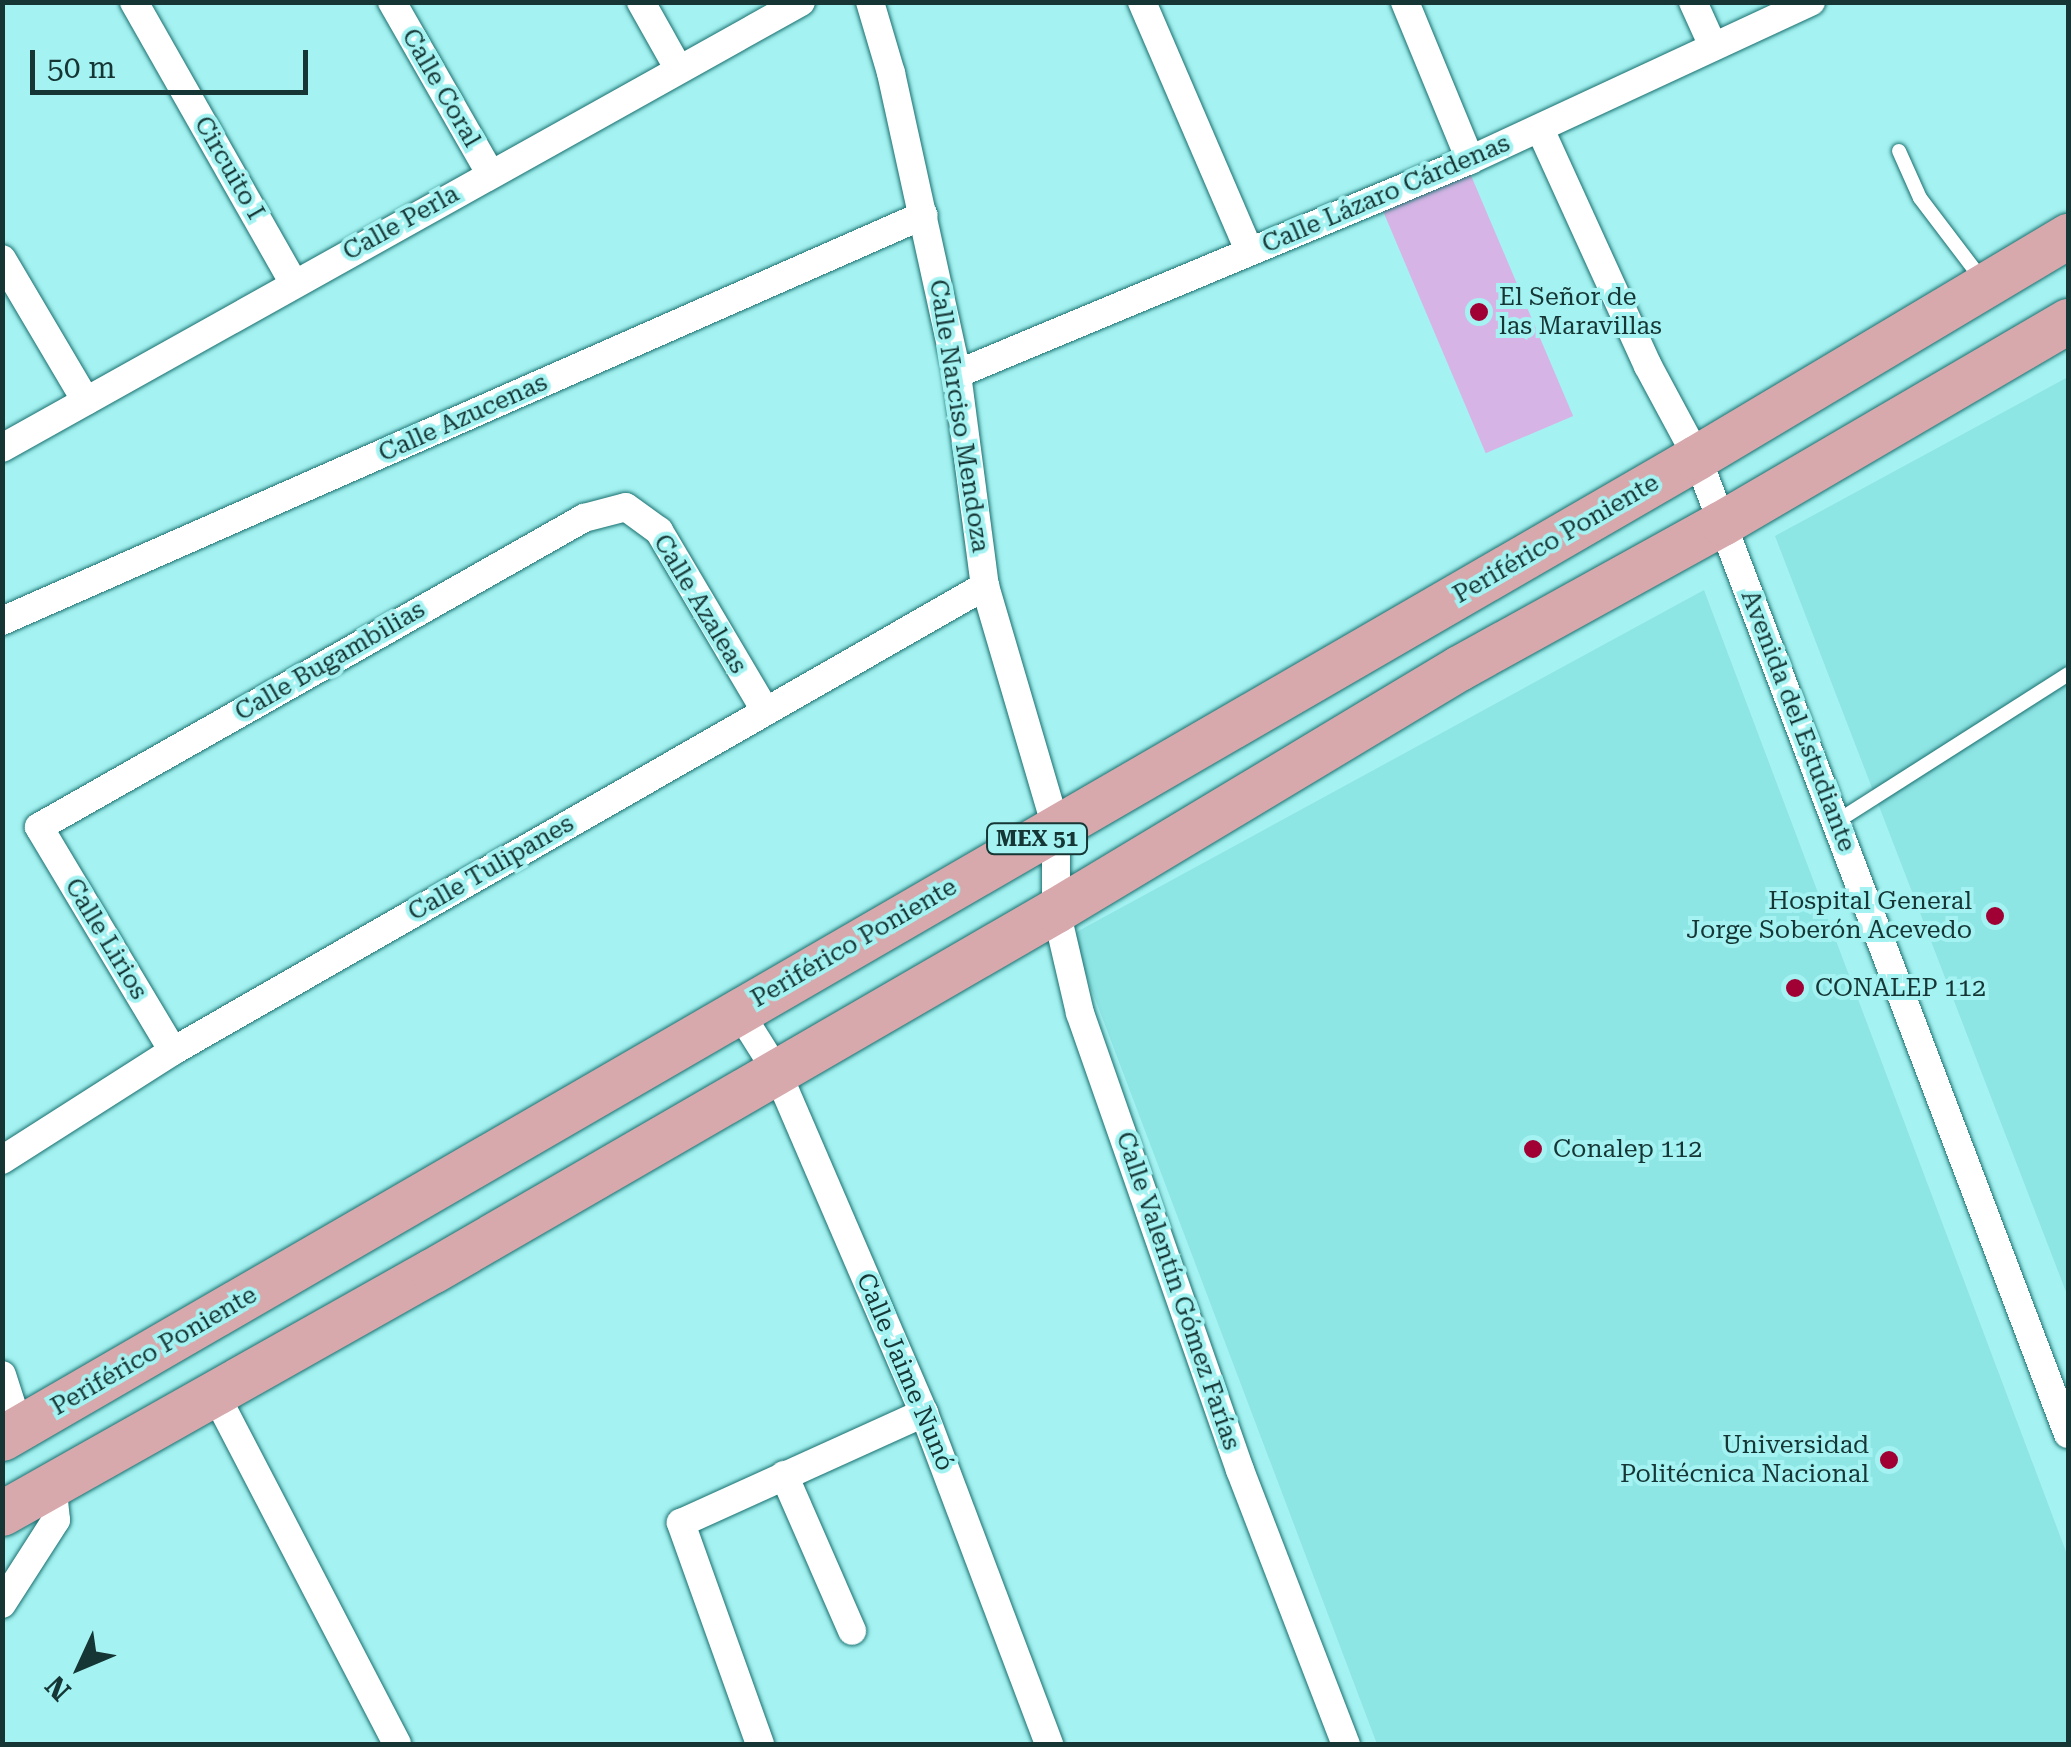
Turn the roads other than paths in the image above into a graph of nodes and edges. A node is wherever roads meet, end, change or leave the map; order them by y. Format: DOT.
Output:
graph roads {
  1 [pos="134,2"];
  2 [pos="392,2"];
  3 [pos="641,2"];
  4 [pos="801,2"];
  5 [pos="870,2"];
  6 [pos="1142,2"];
  7 [pos="1405,2"];
  8 [pos="1692,2"];
  9 [pos="1812,2"];
  10 [pos="1713,46"];
  11 [pos="678,68"];
  12 [pos="1540,128"];
  13 [pos="1899,151"];
  14 [pos="1470,160"];
  15 [pos="490,173"];
  16 [pos="924,215"];
  17 [pos="2068,236"];
  18 [pos="1249,252"];
  19 [pos="2,259"];
  20 [pos="294,282"];
  21 [pos="1986,286"];
  22 [pos="2068,321"];
  23 [pos="957,374"];
  24 [pos="86,401"];
  25 [pos="2,448"];
  26 [pos="1697,457"];
  27 [pos="626,507"];
  28 [pos="1722,523"];
  29 [pos="986,586"];
  30 [pos="2,620"];
  31 [pos="2068,674"];
  32 [pos="765,710"];
  33 [pos="1836,822"];
  34 [pos="39,827"];
  35 [pos="1056,828"];
  36 [pos="1056,910"];
  37 [pos="738,1010"];
  38 [pos="174,1051"];
  39 [pos="777,1072"];
  40 [pos="2,1160"];
  41 [pos="2,1375"];
  42 [pos="216,1394"];
  43 [pos="924,1413"];
  44 [pos="10,1433"];
  45 [pos="2068,1434"];
  46 [pos="784,1475"];
  47 [pos="52,1484"];
  48 [pos="2,1514"];
  49 [pos="2,1604"];
  50 [pos="852,1631"];
  51 [pos="397,1744"];
  52 [pos="760,1744"];
  53 [pos="1049,1744"];
  54 [pos="1346,1744"];
  1 -- 20 [label="street, Circuito I"];
  2 -- 15 [label="street, Calle Coral"];
  3 -- 11 [label="street"];
  4 -- 11 [label="street, Calle Perla"];
  5 -- 16 [label="street, Calle Narciso Mendoza"];
  6 -- 18 [label="street"];
  7 -- 14 [label="street"];
  8 -- 10 [label="street"];
  9 -- 10 [label="street, Calle Lázaro Cárdenas"];
  10 -- 12 [label="street, Calle Lázaro Cárdenas"];
  11 -- 15 [label="street, Calle Perla"];
  12 -- 14 [label="street, Calle Lázaro Cárdenas"];
  12 -- 26 [label="street, Avenida del Estudiante"];
  13 -- 21 [label="lane"];
  14 -- 18 [label="street, Calle Lázaro Cárdenas"];
  15 -- 20 [label="street, Calle Perla"];
  16 -- 23 [label="street, Calle Narciso Mendoza"];
  16 -- 30 [label="street, Calle Azucenas"];
  17 -- 21 [label="main road, Periférico Poniente / MEX 51"];
  18 -- 23 [label="street, Calle Lázaro Cárdenas"];
  19 -- 24 [label="street"];
  20 -- 24 [label="street, Calle Perla"];
  21 -- 26 [label="main road, Periférico Poniente / MEX 51"];
  22 -- 28 [label="main road, MEX 51"];
  23 -- 29 [label="street, Calle Narciso Mendoza"];
  24 -- 25 [label="street, Calle Perla"];
  26 -- 28 [label="street, Avenida del Estudiante"];
  26 -- 35 [label="main road, Periférico Poniente / MEX 51"];
  27 -- 32 [label="street, Calle Azaleas"];
  27 -- 34 [label="street, Calle Bugambilias"];
  28 -- 33 [label="street, Avenida del Estudiante"];
  28 -- 36 [label="main road, MEX 51"];
  29 -- 32 [label="street, Calle Tulipanes"];
  29 -- 35 [label="street, Calle Narciso Mendoza"];
  31 -- 33 [label="lane"];
  32 -- 38 [label="street, Calle Tulipanes"];
  33 -- 45 [label="street, Avenida del Estudiante"];
  34 -- 38 [label="street, Calle Lirios"];
  35 -- 36 [label="street, Calle Valentín Gómez Farías"];
  35 -- 37 [label="main road, Periférico Poniente / MEX 51"];
  36 -- 39 [label="main road, MEX 51"];
  36 -- 54 [label="street, Calle Valentín Gómez Farías"];
  37 -- 39 [label="street, Calle Jaime Nunó"];
  37 -- 44 [label="main road, Periférico Poniente / MEX 51"];
  38 -- 40 [label="street, Calle Tulipanes"];
  39 -- 42 [label="main road, MEX 51"];
  39 -- 43 [label="street, Calle Jaime Nunó"];
  41 -- 44 [label="street"];
  42 -- 47 [label="main road, MEX 51"];
  42 -- 51 [label="street"];
  43 -- 46 [label="street"];
  43 -- 53 [label="street, Calle Jaime Nunó"];
  46 -- 50 [label="street"];
  46 -- 52 [label="street"];
  47 -- 48 [label="main road, MEX 51"];
  47 -- 49 [label="street"];
}
